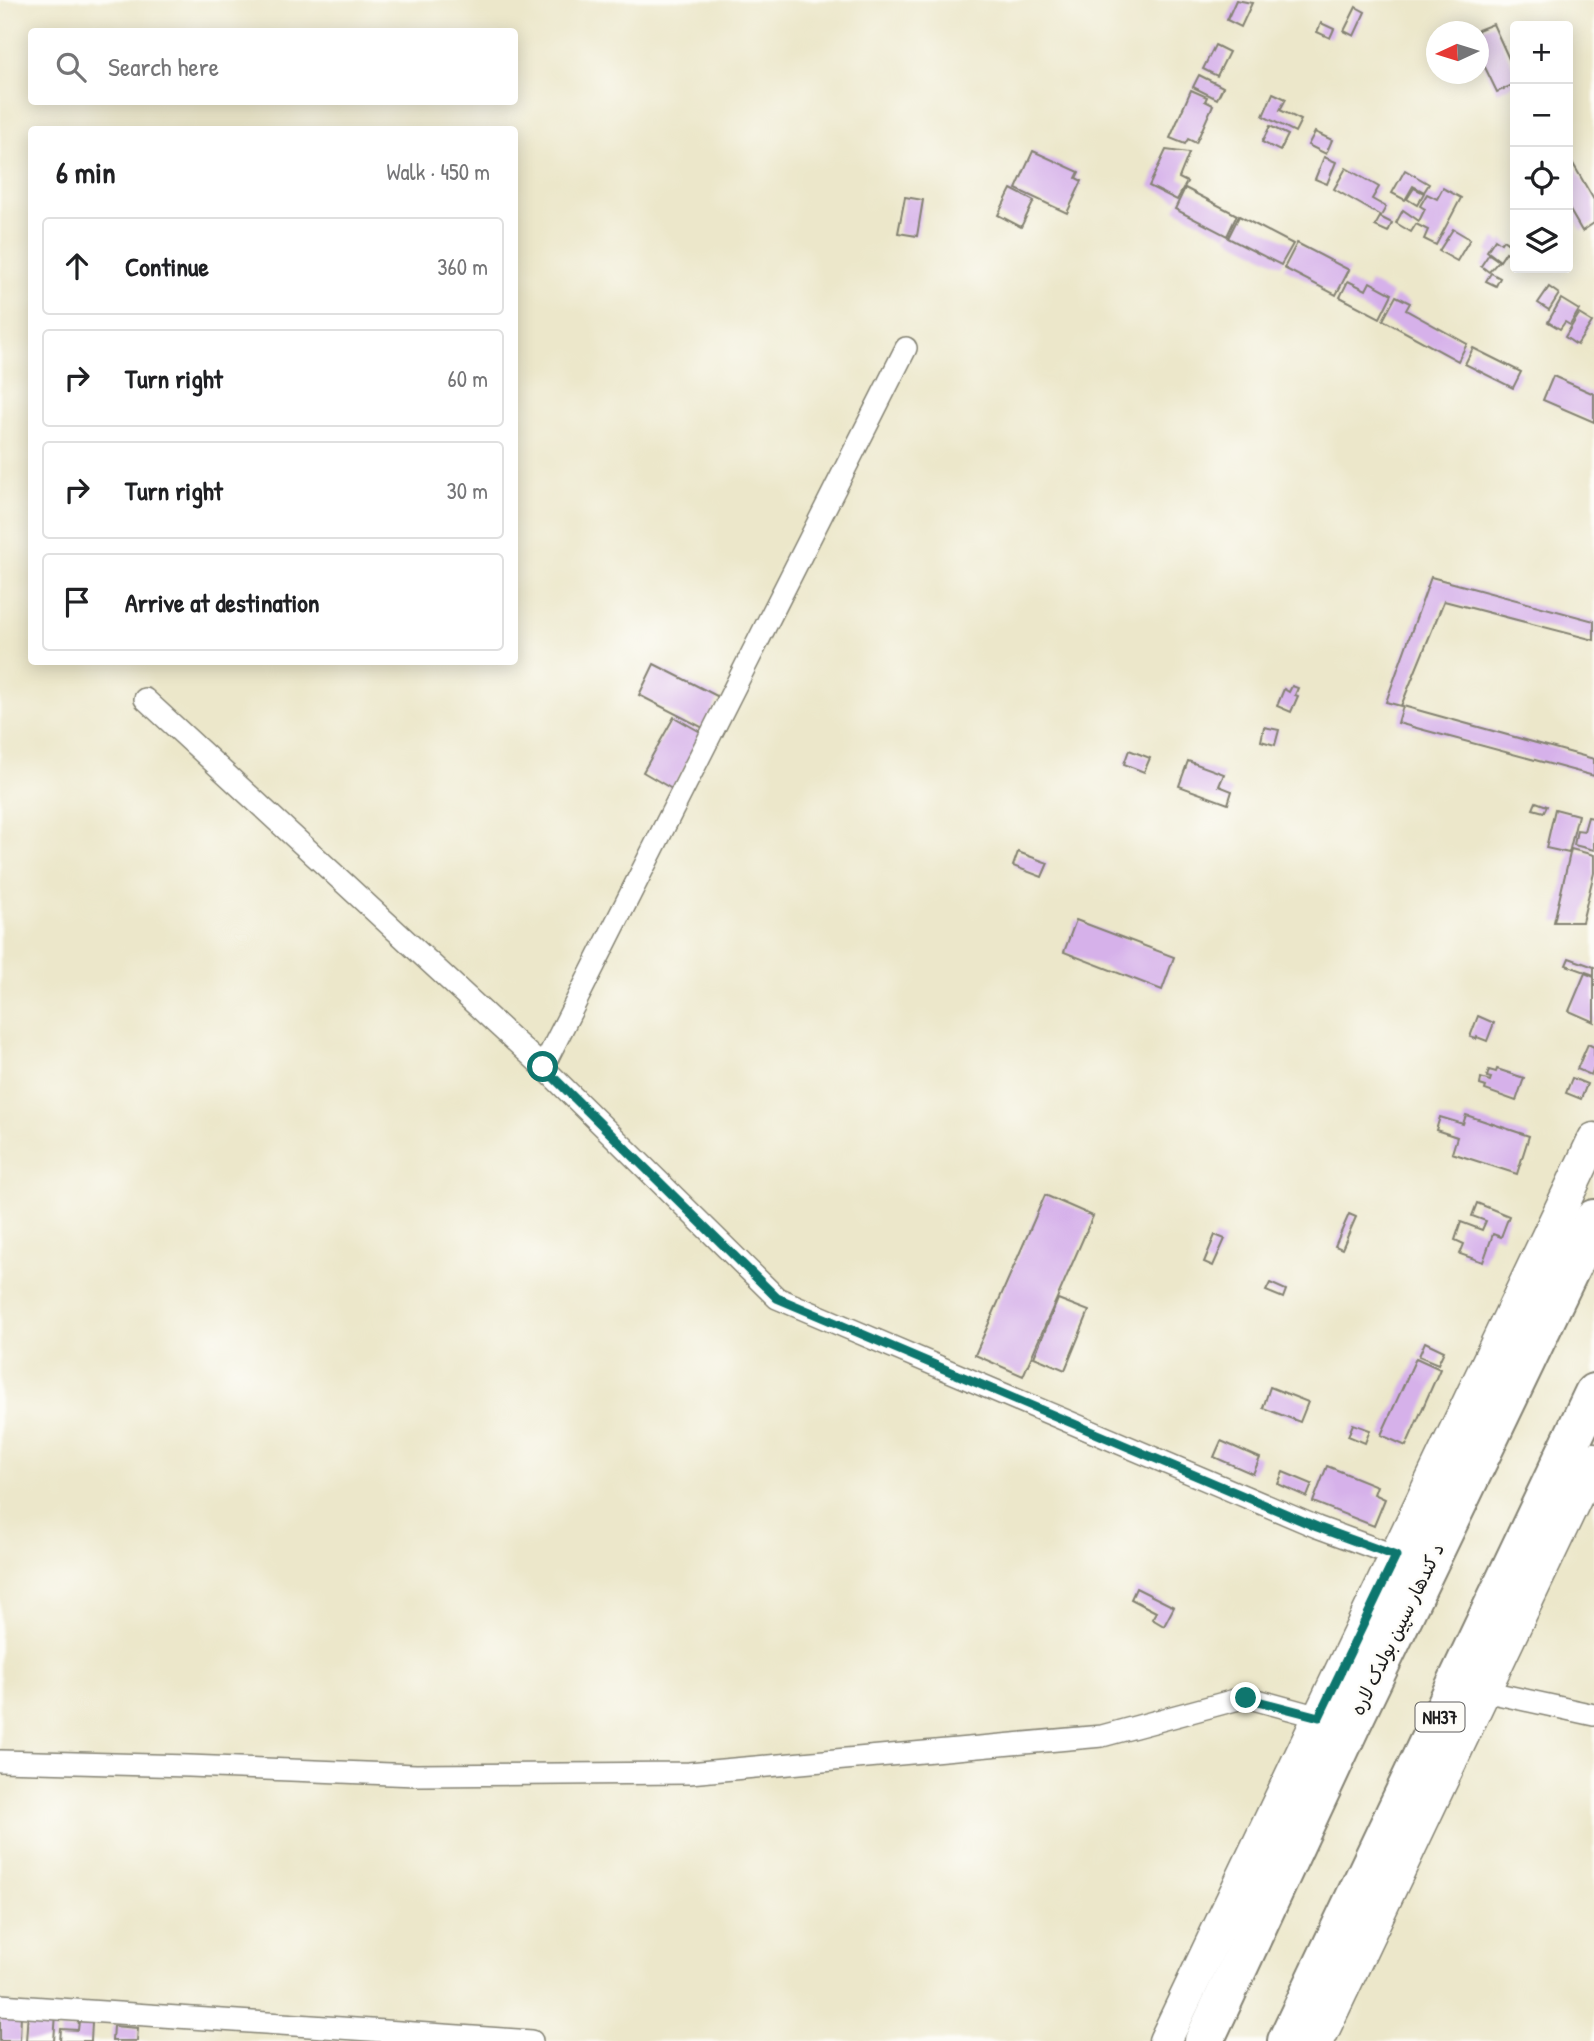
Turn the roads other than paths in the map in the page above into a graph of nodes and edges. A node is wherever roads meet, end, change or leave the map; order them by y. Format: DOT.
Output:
graph roads {
  1 [pos="906,348"];
  2 [pos="145,699"];
  3 [pos="543,1067"];
  4 [pos="1594,1139"];
  5 [pos="1594,1219"];
  6 [pos="1594,1392"];
  7 [pos="1593,1462"];
  8 [pos="1396,1556"];
  9 [pos="1484,1691"];
  10 [pos="1594,1715"];
  11 [pos="1319,1717"];
  12 [pos="0,1761"];
  13 [pos="0,2005"];
  14 [pos="532,2041"];
  15 [pos="1165,2041"];
  16 [pos="1204,2041"];
  17 [pos="1287,2041"];
  18 [pos="1318,2041"];
  1 -- 3 [label="street"];
  2 -- 3 [label="street"];
  3 -- 8 [label="street"];
  4 -- 8 [label="street"];
  5 -- 16 [label="highway, د کندهار سپین بولدک لاره"];
  6 -- 17 [label="highway, NH37"];
  7 -- 9 [label="street"];
  8 -- 11 [label="street"];
  9 -- 10 [label="street"];
  9 -- 18 [label="street"];
  11 -- 12 [label="street"];
  11 -- 15 [label="street"];
  13 -- 14 [label="street"];
}
